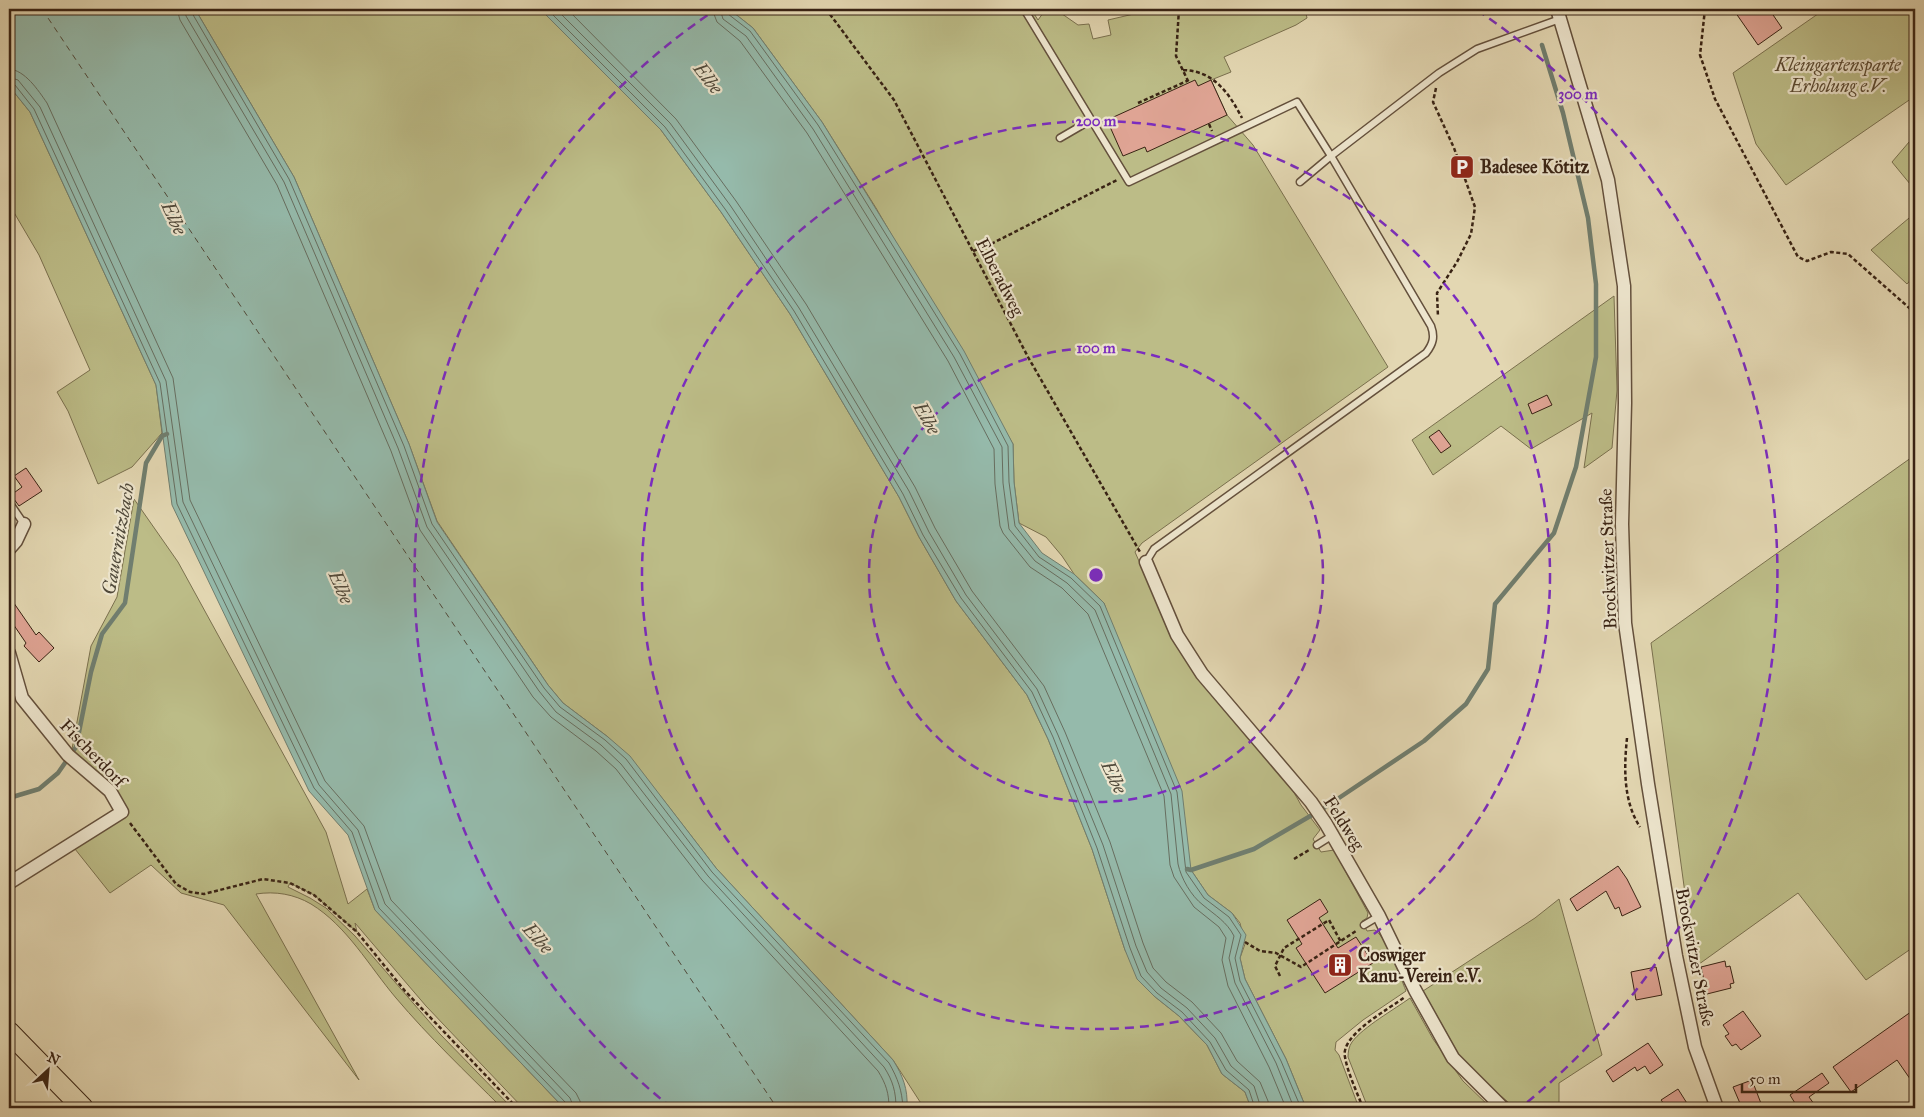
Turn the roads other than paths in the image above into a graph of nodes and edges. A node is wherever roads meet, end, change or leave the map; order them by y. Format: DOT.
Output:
graph roads {
  1 [pos="1024,9"];
  2 [pos="1559,14"];
  3 [pos="1091,120"];
  4 [pos="1060,138"];
  5 [pos="1331,156"];
  6 [pos="1300,182"];
  7 [pos="9,502"];
  8 [pos="24,524"];
  9 [pos="9,549"];
  10 [pos="1146,562"];
  11 [pos="9,653"];
  12 [pos="1330,830"];
  13 [pos="1317,845"];
  14 [pos="9,883"];
  15 [pos="1379,916"];
  16 [pos="1364,925"];
  17 [pos="9,1032"];
  18 [pos="83,1108"];
  19 [pos="1503,1108"];
  20 [pos="1717,1108"];
  1 -- 3 [label="lane"];
  2 -- 5 [label="lane"];
  2 -- 20 [label="street, Brockwitzer Straße"];
  3 -- 4 [label="lane"];
  3 -- 5 [label="lane"];
  5 -- 6 [label="lane"];
  5 -- 10 [label="lane"];
  7 -- 8 [label="lane"];
  8 -- 9 [label="street"];
  10 -- 12 [label="street, Feldweg"];
  11 -- 14 [label="street, Fischerdorf"];
  12 -- 13 [label="lane"];
  12 -- 15 [label="street, Feldweg"];
  15 -- 16 [label="lane"];
  15 -- 19 [label="street, Feldweg"];
  17 -- 18 [label="main road"];
}
